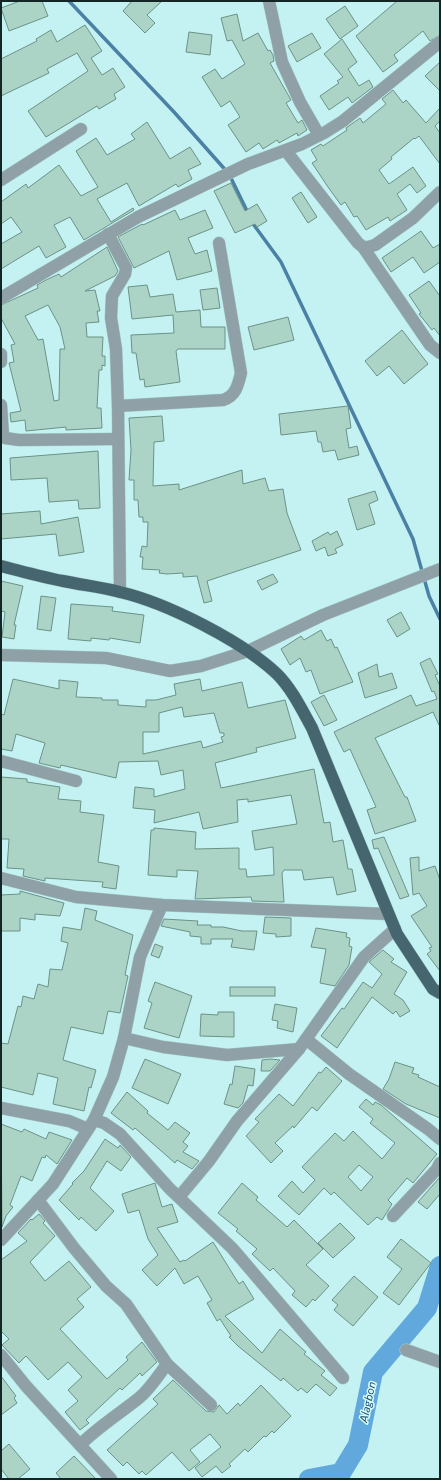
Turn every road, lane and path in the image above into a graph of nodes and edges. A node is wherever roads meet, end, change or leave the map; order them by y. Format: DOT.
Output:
graph roads {
  1 [pos="269,1"];
  2 [pos="440,42"];
  3 [pos="81,129"];
  4 [pos="319,135"];
  5 [pos="286,150"];
  6 [pos="1,180"];
  7 [pos="440,192"];
  8 [pos="108,234"];
  9 [pos="219,243"];
  10 [pos="363,247"];
  11 [pos="1,298"];
  12 [pos="440,352"];
  13 [pos="1,354"];
  14 [pos="1,362"];
  15 [pos="1,406"];
  16 [pos="118,406"];
  17 [pos="117,439"];
  18 [pos="1,566"];
  19 [pos="440,569"];
  20 [pos="120,592"];
  21 [pos="248,651"];
  22 [pos="1,655"];
  23 [pos="1,761"];
  24 [pos="76,781"];
  25 [pos="1,878"];
  26 [pos="162,905"];
  27 [pos="388,914"];
  28 [pos="394,929"];
  29 [pos="440,993"];
  30 [pos="124,1038"];
  31 [pos="306,1039"];
  32 [pos="299,1049"];
  33 [pos="1,1108"];
  34 [pos="91,1125"];
  35 [pos="440,1139"];
  36 [pos="440,1163"];
  37 [pos="179,1197"];
  38 [pos="38,1200"];
  39 [pos="393,1216"];
  40 [pos="1,1240"];
  41 [pos="406,1350"];
  42 [pos="1,1355"];
  43 [pos="440,1362"];
  44 [pos="167,1364"];
  45 [pos="343,1378"];
  46 [pos="211,1405"];
  47 [pos="80,1445"];
  48 [pos="111,1479"];
  1 -- 4 [label="street"];
  2 -- 4 [label="street"];
  3 -- 6 [label="street"];
  4 -- 5 [label="street"];
  5 -- 8 [label="street"];
  5 -- 10 [label="street"];
  7 -- 10 [label="street"];
  8 -- 11 [label="street"];
  8 -- 16 [label="street"];
  9 -- 16 [label="street"];
  10 -- 12 [label="street"];
  13 -- 14 [label="street"];
  15 -- 17 [label="street"];
  16 -- 17 [label="street"];
  17 -- 20 [label="street"];
  18 -- 20 [label="main road"];
  19 -- 21 [label="street"];
  20 -- 21 [label="main road"];
  21 -- 22 [label="street"];
  21 -- 27 [label="main road"];
  23 -- 24 [label="street"];
  25 -- 26 [label="street"];
  26 -- 27 [label="street"];
  26 -- 30 [label="street"];
  27 -- 28 [label="main road"];
  28 -- 29 [label="main road"];
  28 -- 31 [label="street"];
  30 -- 32 [label="street"];
  30 -- 34 [label="street"];
  31 -- 32 [label="street"];
  31 -- 35 [label="street"];
  32 -- 37 [label="street"];
  33 -- 34 [label="street"];
  34 -- 37 [label="street"];
  34 -- 38 [label="street"];
  36 -- 39 [label="street"];
  37 -- 45 [label="street"];
  38 -- 40 [label="street"];
  38 -- 44 [label="street"];
  41 -- 43 [label="street"];
  42 -- 47 [label="street"];
  44 -- 46 [label="street"];
  44 -- 47 [label="street"];
  47 -- 48 [label="street"];
}
